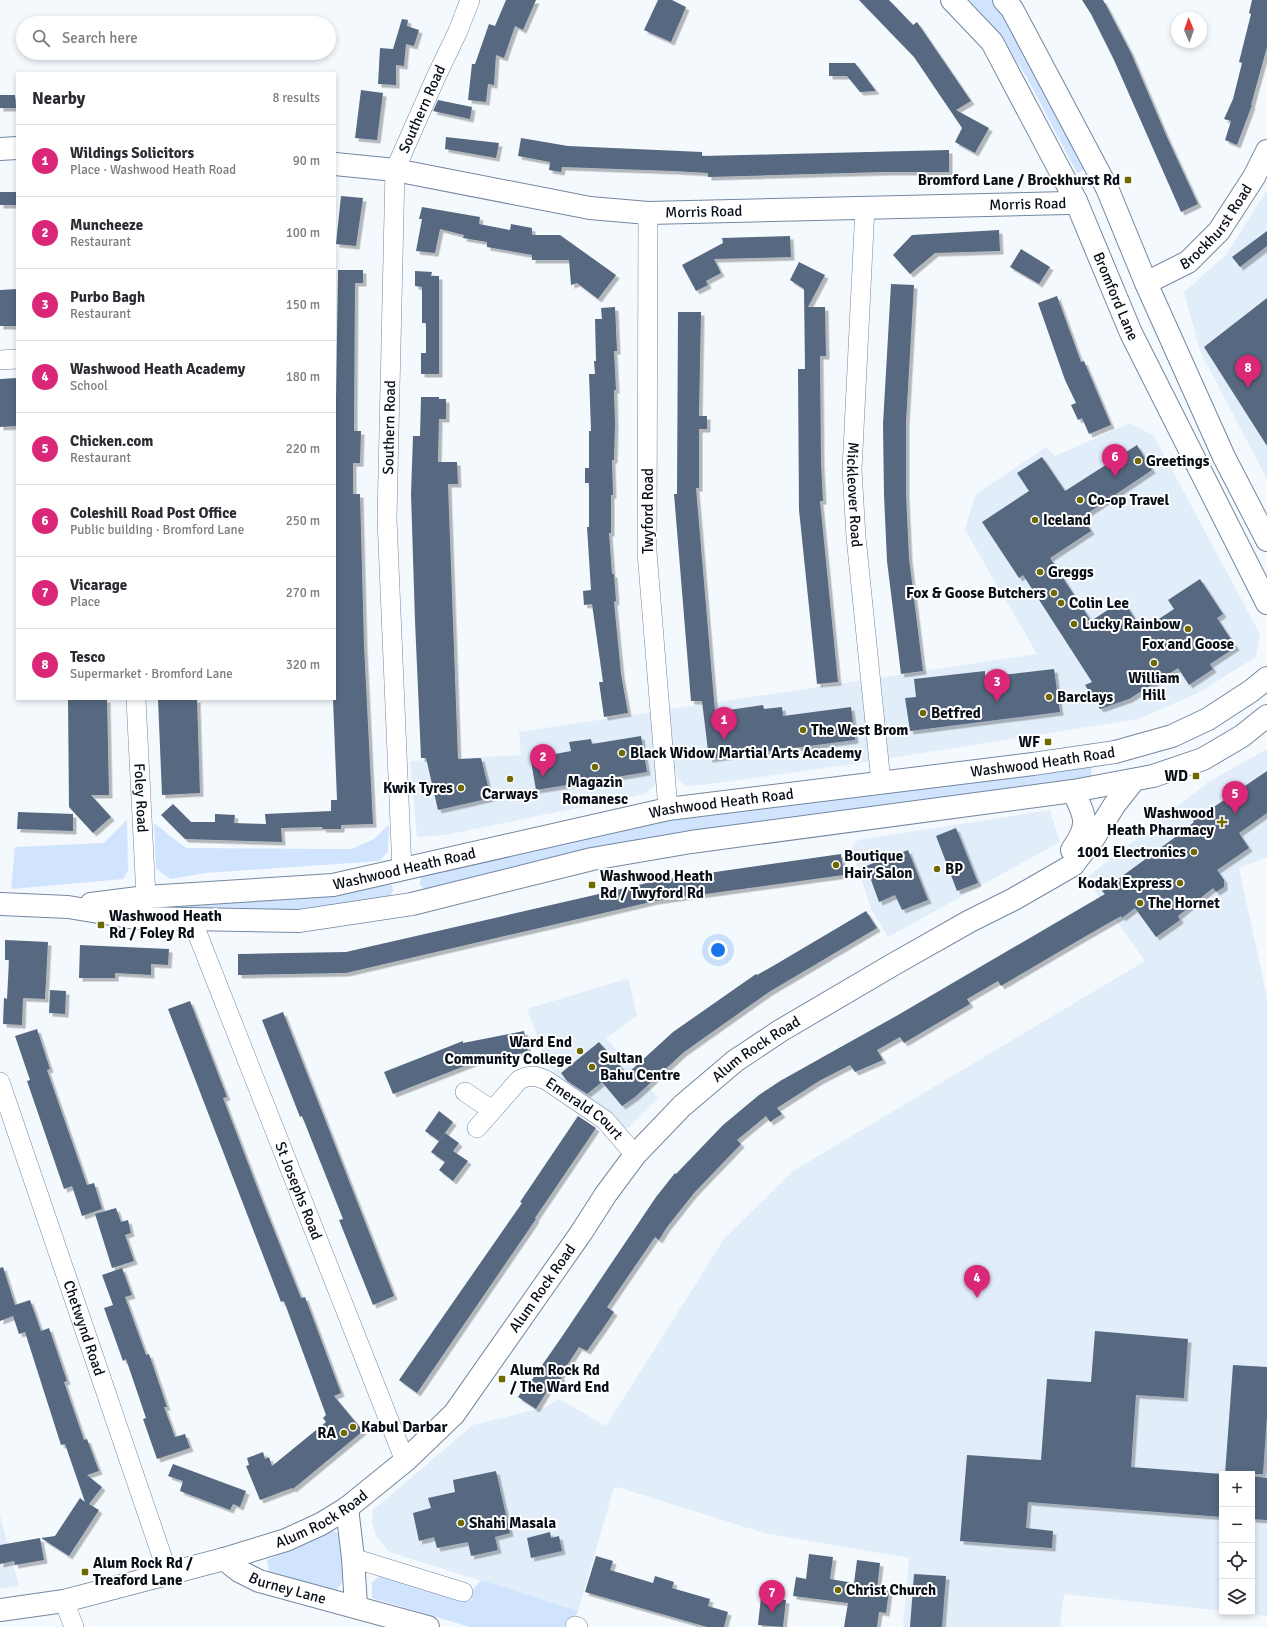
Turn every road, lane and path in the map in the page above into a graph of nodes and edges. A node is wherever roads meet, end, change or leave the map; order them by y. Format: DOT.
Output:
graph roads {
  1 [pos="470,0"];
  2 [pos="952,0"];
  3 [pos="1004,0"];
  4 [pos="16,148"];
  5 [pos="0,149"];
  6 [pos="1267,151"];
  7 [pos="336,164"];
  8 [pos="395,170"];
  9 [pos="1107,188"];
  10 [pos="1076,201"];
  11 [pos="865,207"];
  12 [pos="648,213"];
  13 [pos="1146,283"];
  14 [pos="16,359"];
  15 [pos="0,360"];
  16 [pos="1267,540"];
  17 [pos="1267,603"];
  18 [pos="1267,678"];
  19 [pos="136,700"];
  20 [pos="1267,716"];
  21 [pos="1134,780"];
  22 [pos="882,782"];
  23 [pos="1072,790"];
  24 [pos="668,809"];
  25 [pos="402,870"];
  26 [pos="1046,880"];
  27 [pos="146,897"];
  28 [pos="414,903"];
  29 [pos="0,904"];
  30 [pos="68,907"];
  31 [pos="192,920"];
  32 [pos="0,1082"];
  33 [pos="465,1092"];
  34 [pos="492,1110"];
  35 [pos="477,1128"];
  36 [pos="635,1155"];
  37 [pos="405,1461"];
  38 [pos="347,1508"];
  39 [pos="353,1558"];
  40 [pos="224,1559"];
  41 [pos="168,1574"];
  42 [pos="463,1592"];
  43 [pos="64,1601"];
  44 [pos="356,1606"];
  45 [pos="0,1610"];
  46 [pos="74,1627"];
  47 [pos="428,1627"];
  1 -- 8 [label="street, Southern Road"];
  2 -- 10 [label="main road, Bromford Lane"];
  3 -- 9 [label="main road"];
  4 -- 5 [label="main road"];
  6 -- 13 [label="main road, Brockhurst Road"];
  7 -- 8 [label="main road, Morris Road"];
  8 -- 12 [label="main road, Morris Road"];
  8 -- 25 [label="street, Southern Road"];
  9 -- 10 [label="main road, Morris Road"];
  9 -- 13 [label="main road"];
  10 -- 11 [label="main road, Morris Road"];
  10 -- 17 [label="main road, Bromford Lane"];
  11 -- 12 [label="main road, Morris Road"];
  11 -- 22 [label="street, Mickleover Road"];
  12 -- 24 [label="street, Twyford Road"];
  13 -- 16 [label="main road"];
  14 -- 15 [label="street"];
  18 -- 22 [label="main road, Washwood Heath Road"];
  19 -- 27 [label="street, Foley Road"];
  20 -- 21 [label="main road, Washwood Heath Road"];
  21 -- 23 [label="main road, Washwood Heath Road"];
  21 -- 26 [label="main road, Alum Rock Road"];
  22 -- 24 [label="main road, Washwood Heath Road"];
  23 -- 26 [label="main road, Alum Rock Road"];
  23 -- 28 [label="main road, Washwood Heath Road"];
  24 -- 25 [label="main road, Washwood Heath Road"];
  25 -- 27 [label="main road, Washwood Heath Road"];
  25 -- 28 [label="main road"];
  26 -- 36 [label="main road, Alum Rock Road"];
  27 -- 30 [label="main road, Washwood Heath Road"];
  28 -- 31 [label="main road, Washwood Heath Road"];
  29 -- 30 [label="main road, Washwood Heath Road"];
  30 -- 31 [label="main road, Washwood Heath Road"];
  31 -- 37 [label="street, St Josephs Road"];
  32 -- 41 [label="street, Chetwynd Road"];
  33 -- 34 [label="street"];
  34 -- 35 [label="street, Emerald Court"];
  34 -- 36 [label="street, Emerald Court"];
  36 -- 37 [label="main road, Alum Rock Road"];
  37 -- 38 [label="main road, Alum Rock Road"];
  38 -- 39 [label="main road"];
  38 -- 40 [label="main road, Alum Rock Road"];
  39 -- 42 [label="street"];
  39 -- 44 [label="main road"];
  40 -- 41 [label="main road, Alum Rock Road"];
  40 -- 44 [label="main road, Burney Lane"];
  41 -- 43 [label="main road, Alum Rock Road"];
  43 -- 45 [label="main road, Alum Rock Road"];
  43 -- 46 [label="street"];
  44 -- 47 [label="main road, Burney Lane"];
}
